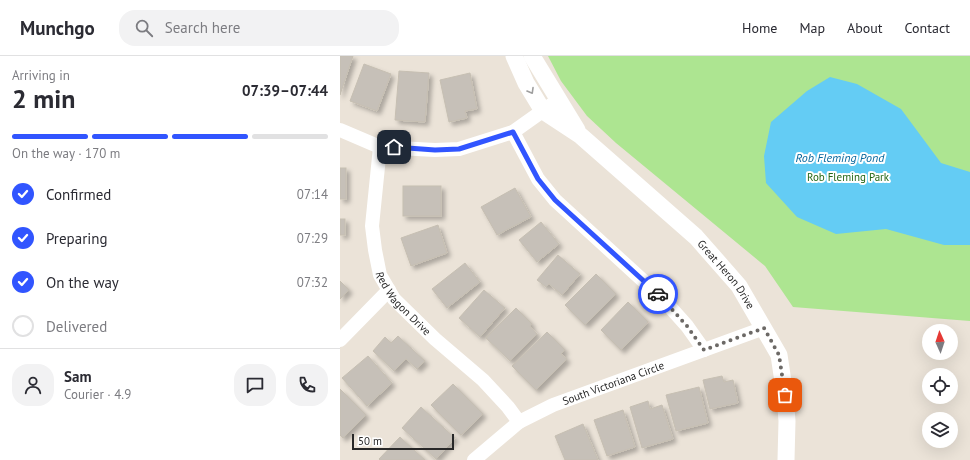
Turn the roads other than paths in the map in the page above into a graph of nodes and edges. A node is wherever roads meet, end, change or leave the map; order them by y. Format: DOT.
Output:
graph roads {
  1 [pos="514,56"];
  2 [pos="532,56"];
  3 [pos="558,100"];
  4 [pos="543,111"];
  5 [pos="340,130"];
  6 [pos="513,132"];
  7 [pos="581,136"];
  8 [pos="380,146"];
  9 [pos="389,290"];
  10 [pos="764,328"];
  11 [pos="340,340"];
  12 [pos="704,350"];
  13 [pos="519,422"];
  14 [pos="474,460"];
  15 [pos="786,460"];
  1 -- 4 [label="street, Great Heron Drive, one-way"];
  2 -- 3 [label="street, Great Heron Drive"];
  3 -- 4 [label="street"];
  3 -- 7 [label="street, Great Heron Drive"];
  4 -- 6 [label="street"];
  4 -- 7 [label="street, Great Heron Drive"];
  5 -- 8 [label="street"];
  6 -- 8 [label="street"];
  6 -- 12 [label="street"];
  7 -- 10 [label="street, Great Heron Drive"];
  8 -- 9 [label="street, Red Wagon Drive"];
  9 -- 11 [label="street"];
  9 -- 13 [label="street, Red Wagon Drive"];
  10 -- 12 [label="street, South Victoriana Circle"];
  10 -- 15 [label="street, Great Heron Drive"];
  12 -- 13 [label="street, South Victoriana Circle"];
  13 -- 14 [label="street, South Victoriana Circle"];
}
